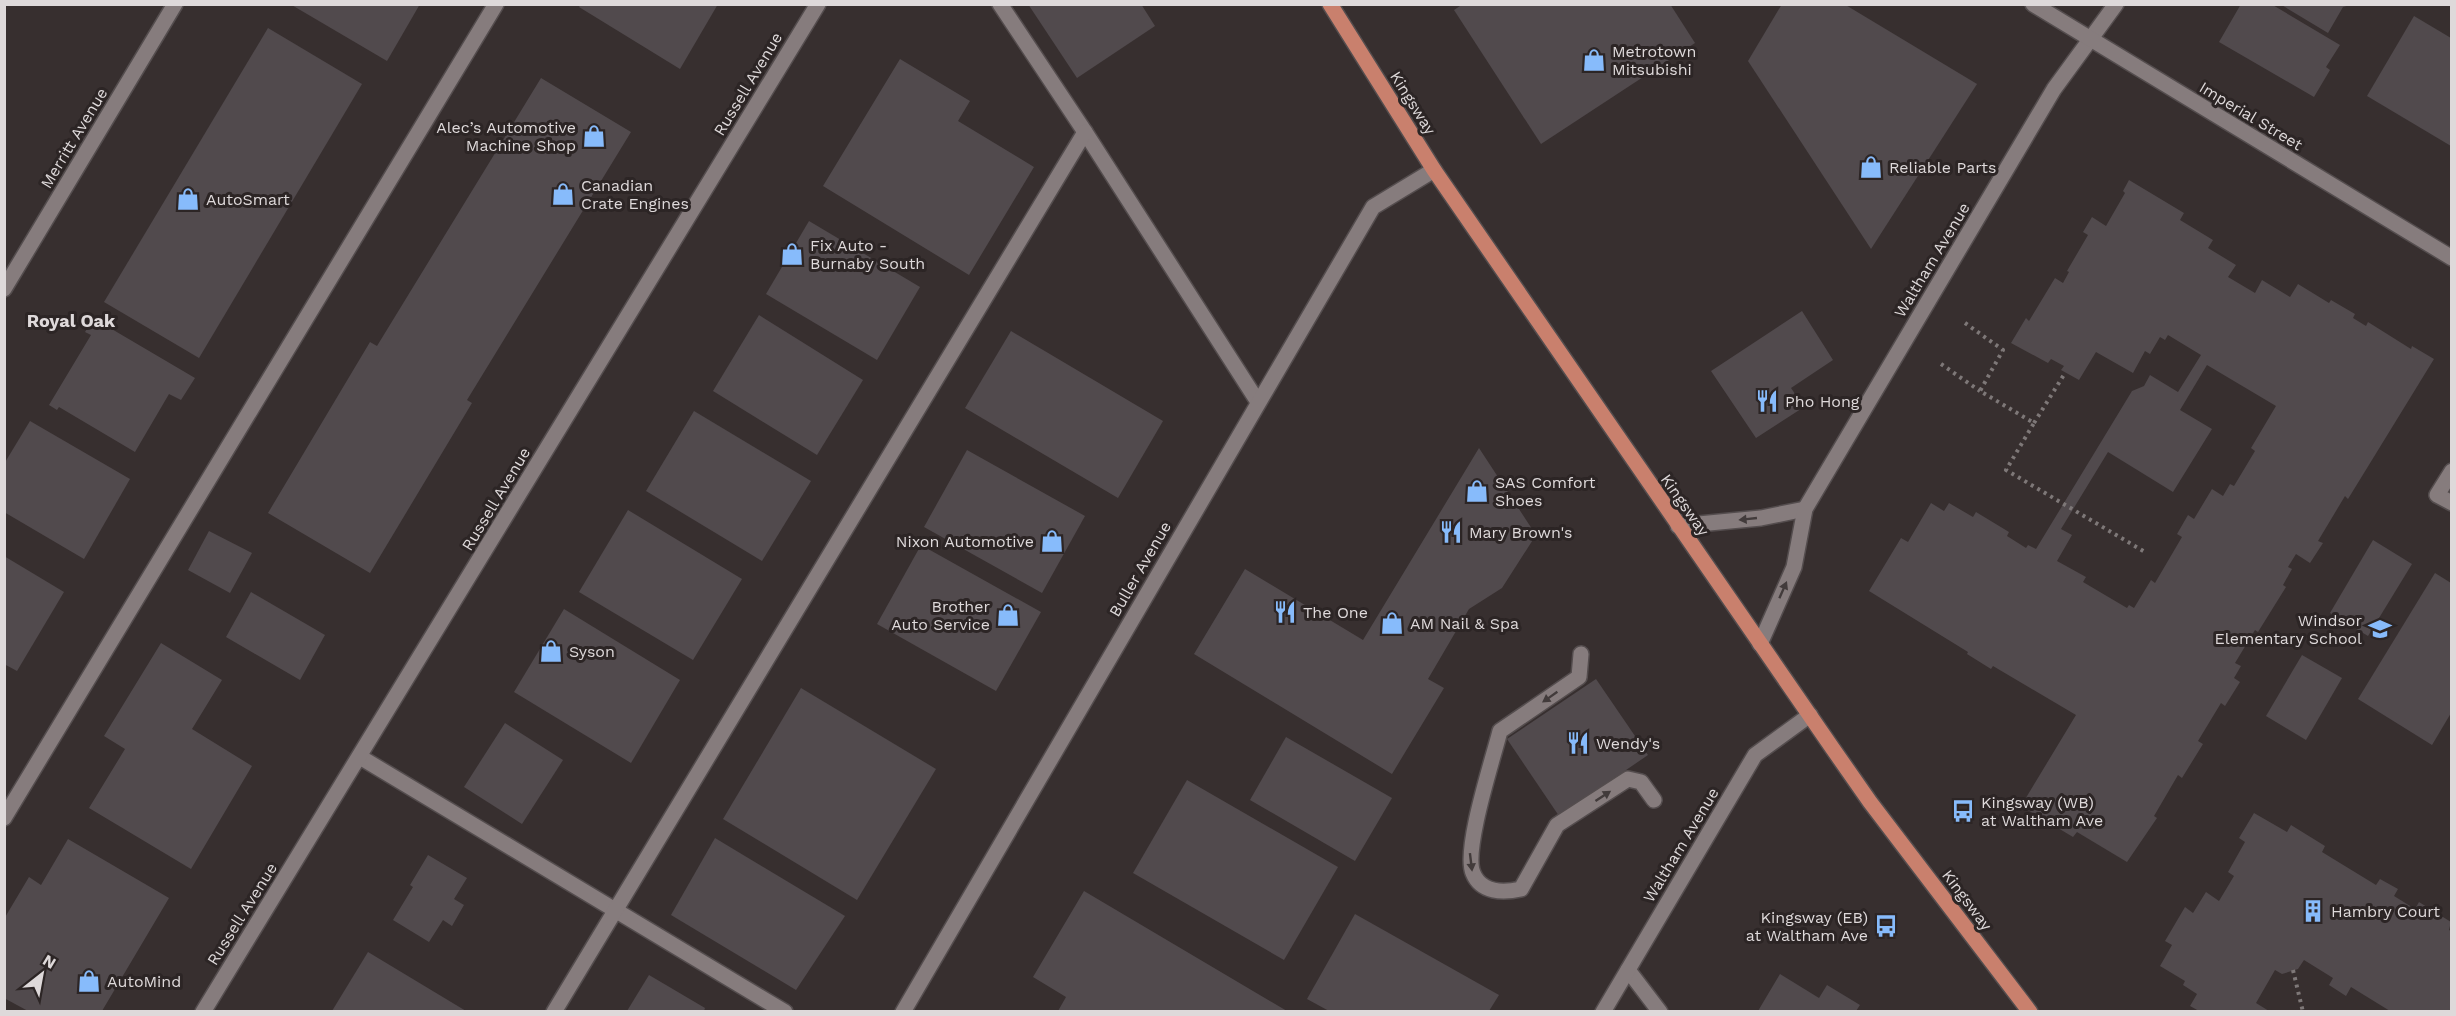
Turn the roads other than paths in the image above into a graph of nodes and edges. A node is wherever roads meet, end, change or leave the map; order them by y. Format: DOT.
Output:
graph roads {
  1 [pos="175,4"];
  2 [pos="496,4"];
  3 [pos="818,4"];
  4 [pos="1000,4"];
  5 [pos="1330,4"];
  6 [pos="2033,4"];
  7 [pos="2116,4"];
  8 [pos="2090,40"];
  9 [pos="1085,132"];
  10 [pos="1434,170"];
  11 [pos="2451,258"];
  12 [pos="4,289"];
  13 [pos="1258,402"];
  14 [pos="2451,471"];
  15 [pos="2451,503"];
  16 [pos="1805,509"];
  17 [pos="1678,526"];
  18 [pos="1760,644"];
  19 [pos="1581,654"];
  20 [pos="1810,715"];
  21 [pos="360,757"];
  22 [pos="1654,800"];
  23 [pos="4,818"];
  24 [pos="616,910"];
  25 [pos="1628,970"];
  26 [pos="203,1011"];
  27 [pos="554,1011"];
  28 [pos="785,1011"];
  29 [pos="903,1011"];
  30 [pos="1603,1011"];
  31 [pos="1660,1011"];
  32 [pos="2030,1011"];
  1 -- 12 [label="street, Merritt Avenue"];
  2 -- 23 [label="street"];
  3 -- 21 [label="street, Russell Avenue"];
  4 -- 9 [label="street"];
  5 -- 10 [label="main road, Kingsway"];
  6 -- 8 [label="street, Imperial Street"];
  7 -- 8 [label="street, Waltham Avenue"];
  8 -- 11 [label="street, Imperial Street"];
  8 -- 16 [label="street, Waltham Avenue"];
  9 -- 13 [label="street"];
  9 -- 24 [label="street"];
  10 -- 13 [label="street, Buller Avenue"];
  10 -- 17 [label="main road, Kingsway"];
  13 -- 29 [label="street, Buller Avenue"];
  14 -- 15 [label="street"];
  16 -- 17 [label="street, one-way"];
  18 -- 16 [label="street, Waltham Avenue, one-way"];
  17 -- 18 [label="main road, Kingsway"];
  18 -- 20 [label="main road, Kingsway"];
  19 -- 22 [label="street, one-way"];
  20 -- 25 [label="street, Waltham Avenue"];
  20 -- 32 [label="main road, Kingsway"];
  21 -- 24 [label="street"];
  21 -- 26 [label="street, Russell Avenue"];
  24 -- 27 [label="street"];
  24 -- 28 [label="street"];
  25 -- 30 [label="street, Waltham Avenue"];
  25 -- 31 [label="street"];
}
